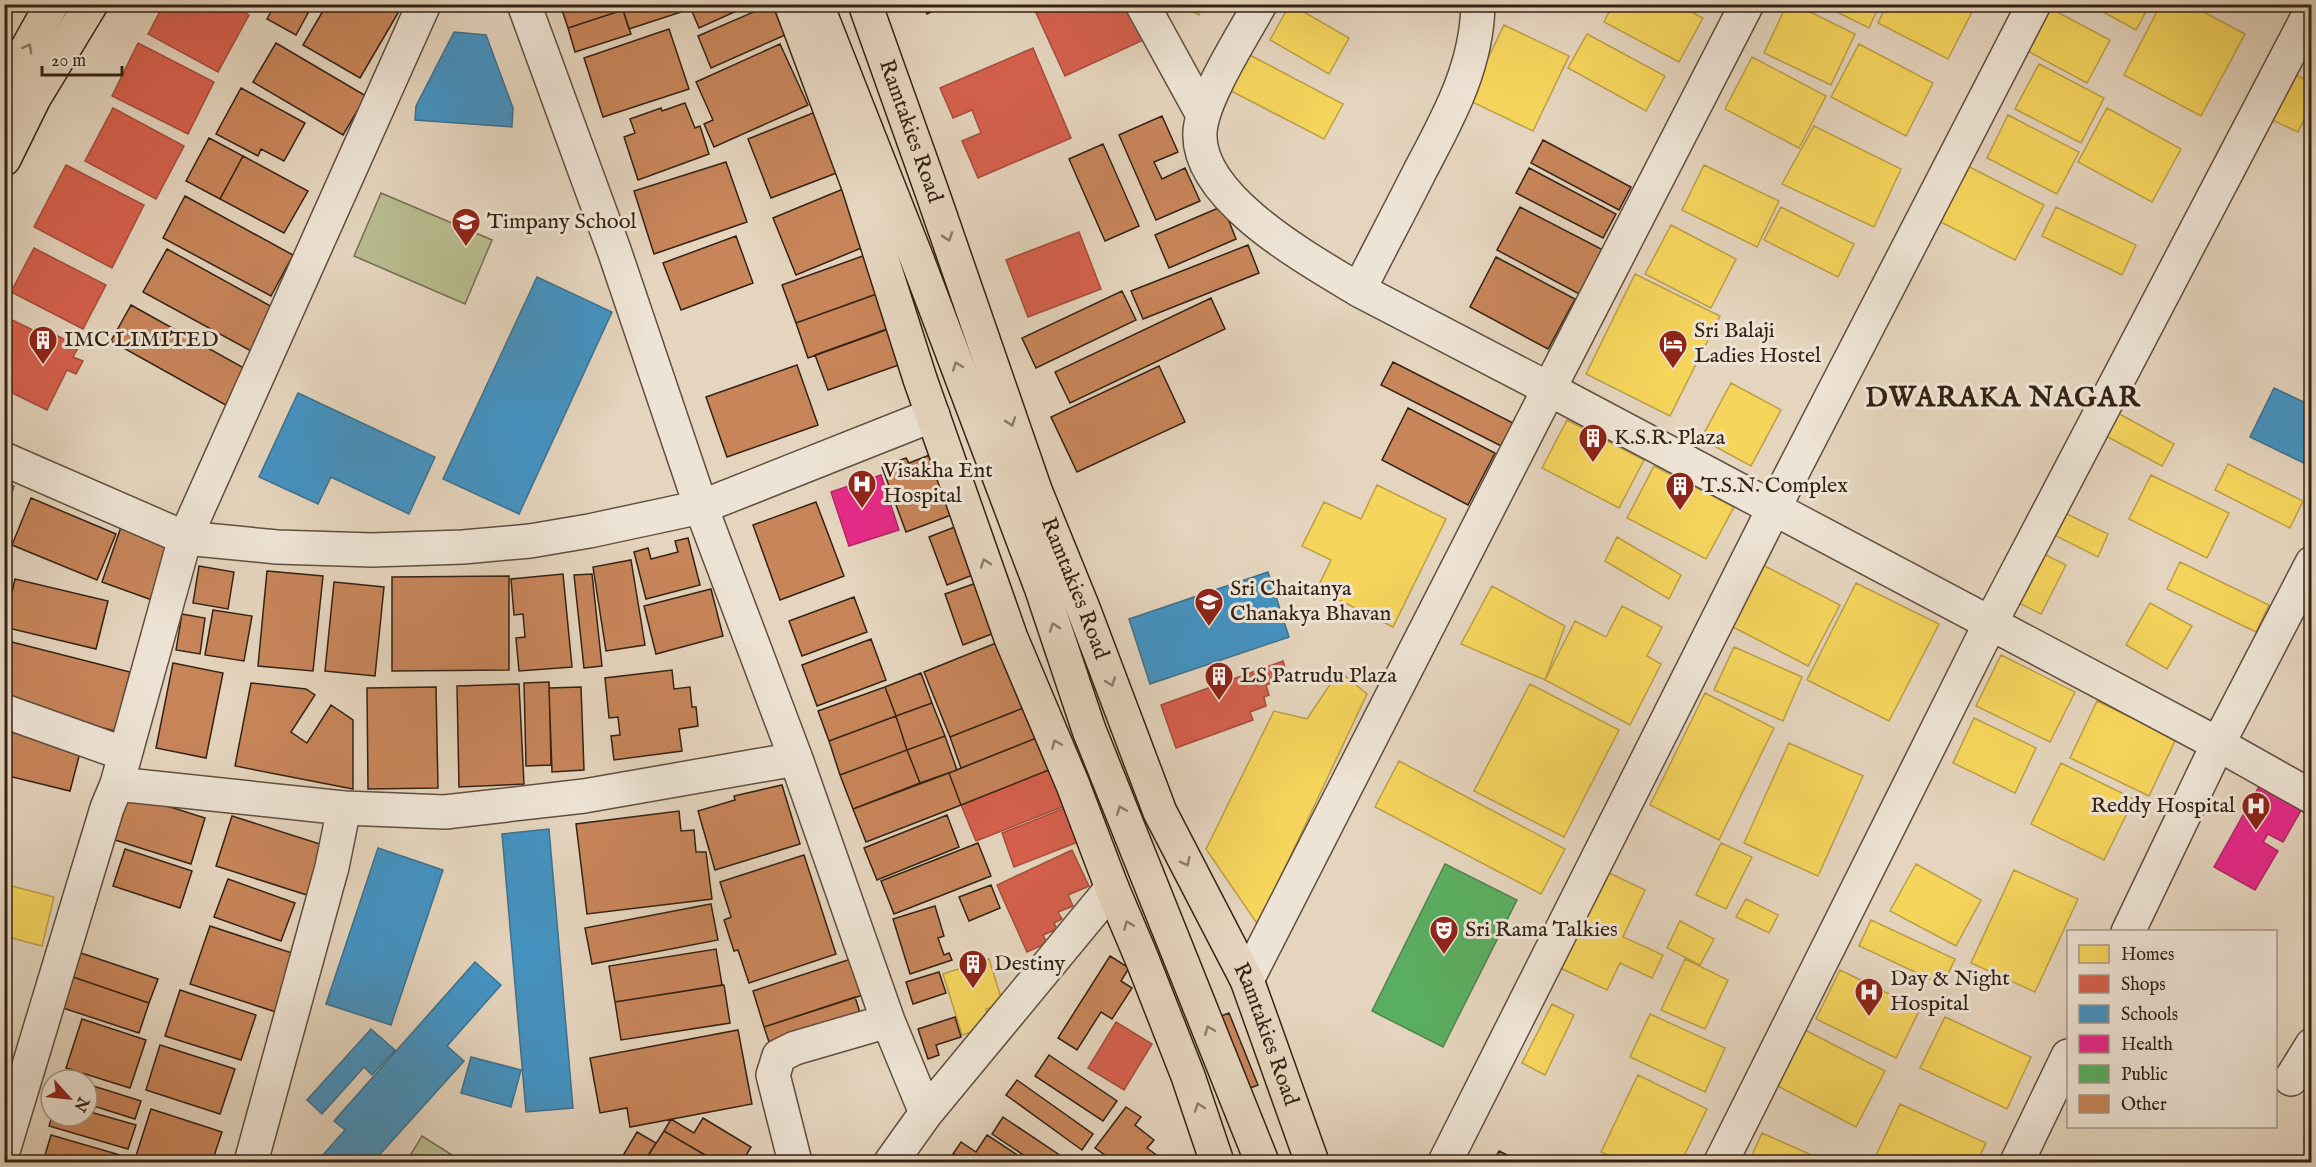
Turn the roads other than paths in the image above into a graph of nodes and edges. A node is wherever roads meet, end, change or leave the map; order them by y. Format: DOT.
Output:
graph roads {
  1 [pos="52,4"];
  2 [pos="91,4"];
  3 [pos="424,4"];
  4 [pos="524,4"];
  5 [pos="864,4"];
  6 [pos="1142,4"];
  7 [pos="1260,4"];
  8 [pos="1478,4"];
  9 [pos="1748,4"];
  10 [pos="2034,4"];
  11 [pos="816,7"];
  12 [pos="2312,9"];
  13 [pos="882,52"];
  14 [pos="826,62"];
  15 [pos="13,89"];
  16 [pos="1203,115"];
  17 [pos="4,159"];
  18 [pos="1359,290"];
  19 [pos="1550,389"];
  20 [pos="933,415"];
  21 [pos="4,459"];
  22 [pos="701,507"];
  23 [pos="1774,508"];
  24 [pos="185,538"];
  25 [pos="2312,563"];
  26 [pos="1990,624"];
  27 [pos="4,711"];
  28 [pos="2218,744"];
  29 [pos="796,759"];
  30 [pos="121,769"];
  31 [pos="2312,797"];
  32 [pos="344,808"];
  33 [pos="1112,888"];
  34 [pos="2129,930"];
  35 [pos="1247,980"];
  36 [pos="888,1021"];
  37 [pos="2312,1045"];
  38 [pos="2067,1058"];
  39 [pos="2291,1079"];
  40 [pos="926,1113"];
  41 [pos="4,1148"];
  42 [pos="251,1162"];
  43 [pos="795,1162"];
  44 [pos="891,1162"];
  45 [pos="1217,1162"];
  46 [pos="1262,1162"];
  47 [pos="1312,1162"];
  48 [pos="1445,1162"];
  49 [pos="1721,1162"];
  50 [pos="2017,1162"];
  15 -- 1 [label="main road, one-way"];
  2 -- 15 [label="main road"];
  3 -- 24 [label="street"];
  4 -- 22 [label="street"];
  5 -- 13 [label="main road, Ramtakies Road"];
  6 -- 16 [label="street"];
  7 -- 16 [label="street"];
  8 -- 18 [label="street"];
  9 -- 19 [label="street"];
  10 -- 23 [label="street"];
  11 -- 13 [label="main road"];
  11 -- 14 [label="main road"];
  12 -- 26 [label="street"];
  13 -- 35 [label="main road, Ramtakies Road, one-way"];
  14 -- 20 [label="main road"];
  46 -- 14 [label="main road, one-way"];
  15 -- 17 [label="main road"];
  16 -- 18 [label="street"];
  18 -- 19 [label="street"];
  19 -- 23 [label="street"];
  19 -- 35 [label="street"];
  20 -- 22 [label="street"];
  33 -- 20 [label="main road, one-way"];
  21 -- 24 [label="street"];
  22 -- 24 [label="street"];
  22 -- 29 [label="street"];
  23 -- 26 [label="street"];
  23 -- 48 [label="street"];
  24 -- 30 [label="street"];
  25 -- 28 [label="street"];
  26 -- 28 [label="street"];
  26 -- 49 [label="street"];
  27 -- 30 [label="street"];
  28 -- 31 [label="street"];
  28 -- 34 [label="street"];
  29 -- 32 [label="street"];
  29 -- 36 [label="street"];
  30 -- 32 [label="street"];
  30 -- 41 [label="street"];
  32 -- 42 [label="street"];
  33 -- 40 [label="street"];
  45 -- 33 [label="main road, one-way"];
  35 -- 47 [label="main road, Ramtakies Road"];
  36 -- 40 [label="street"];
  36 -- 43 [label="street"];
  37 -- 39 [label="street"];
  38 -- 50 [label="street"];
  40 -- 44 [label="street"];
}
